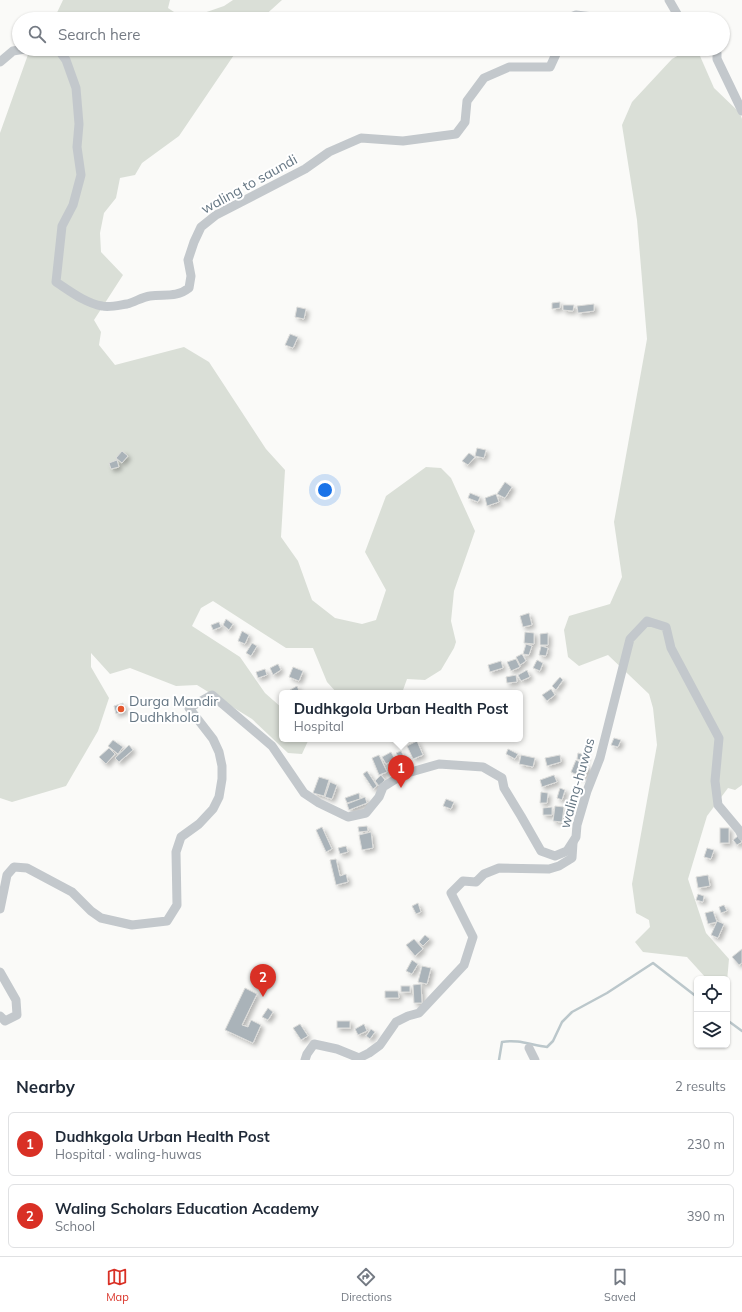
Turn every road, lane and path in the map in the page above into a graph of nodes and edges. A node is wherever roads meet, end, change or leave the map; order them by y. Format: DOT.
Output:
graph roads {
  1 [pos="669,0"];
  2 [pos="676,12"];
  3 [pos="12,52"];
  4 [pos="63,56"];
  5 [pos="555,56"];
  6 [pos="717,56"];
  7 [pos="0,62"];
  8 [pos="742,112"];
  9 [pos="742,836"];
  10 [pos="573,842"];
  11 [pos="0,909"];
  12 [pos="0,972"];
  13 [pos="0,1016"];
  14 [pos="529,1048"];
  15 [pos="305,1060"];
  16 [pos="535,1060"];
  1 -- 2 [label="street"];
  3 -- 7 [label="street"];
  4 -- 5 [label="street, waling to saundi"];
  6 -- 8 [label="street"];
  9 -- 10 [label="street, waling-huwas"];
  10 -- 11 [label="street, waling-huwas"];
  10 -- 15 [label="street"];
  12 -- 13 [label="street"];
  14 -- 16 [label="street"];
}
